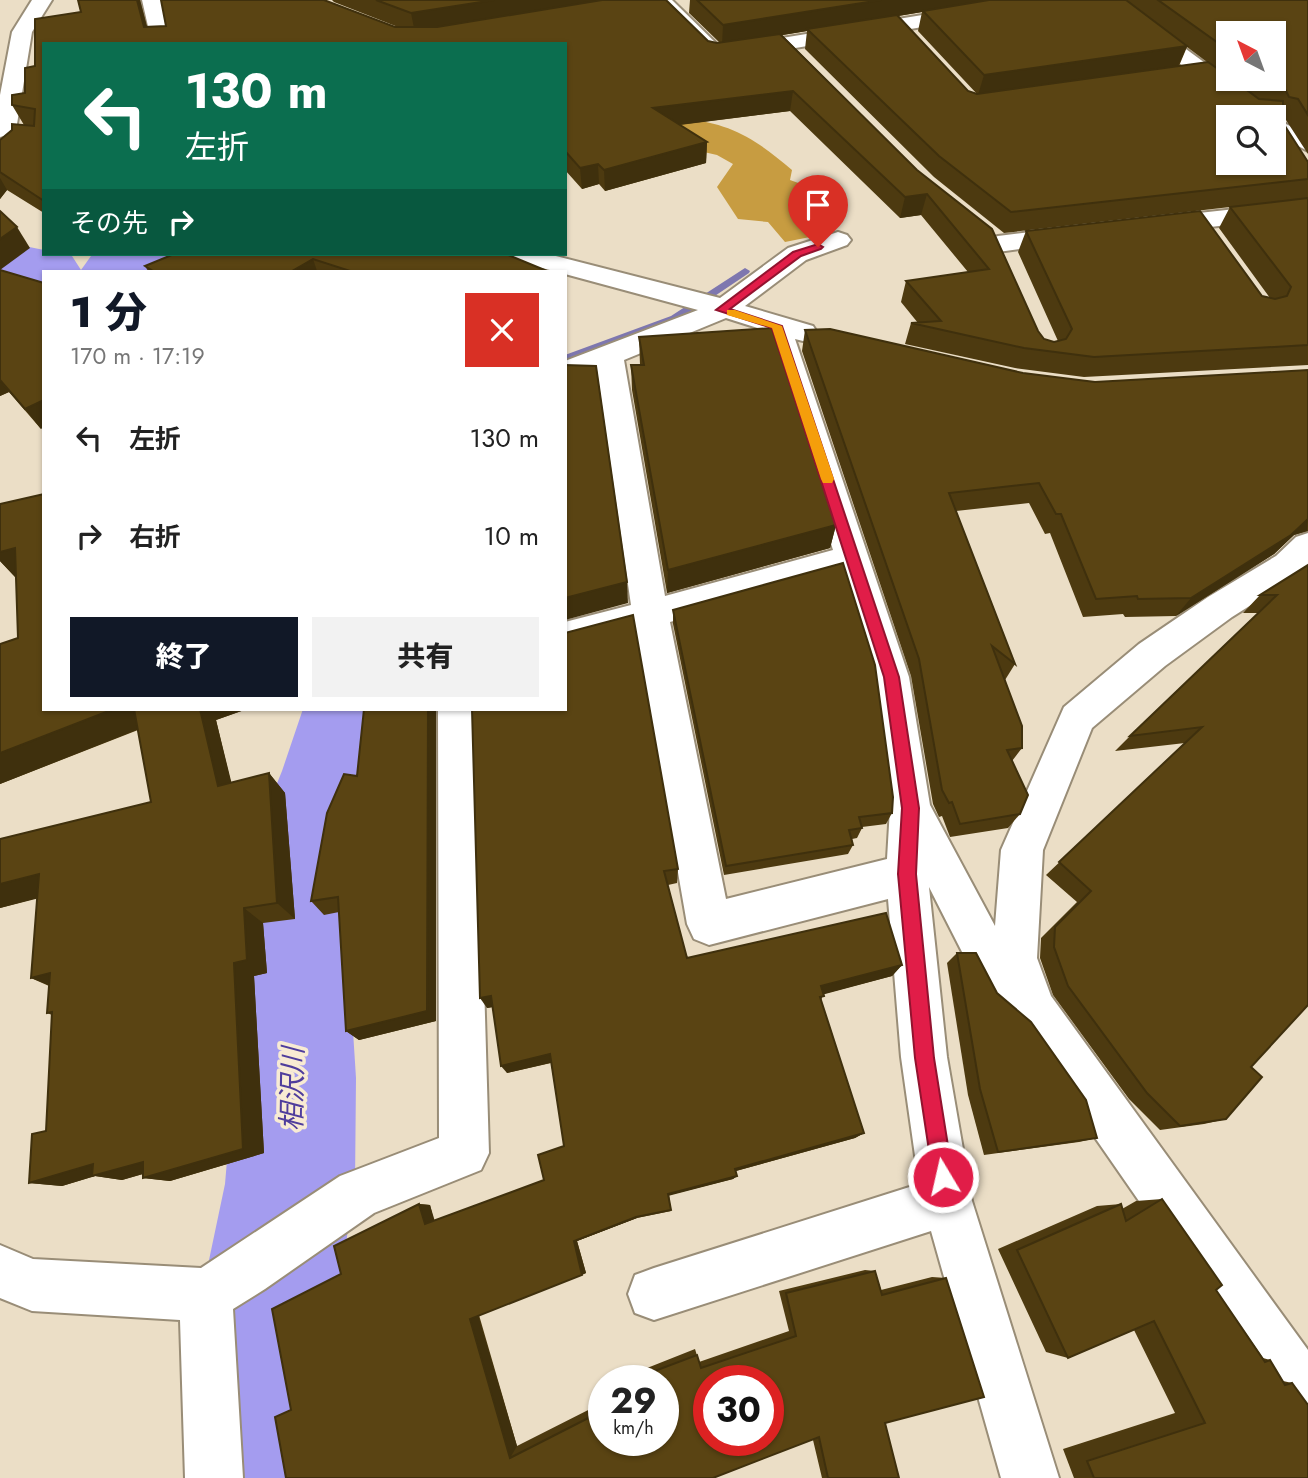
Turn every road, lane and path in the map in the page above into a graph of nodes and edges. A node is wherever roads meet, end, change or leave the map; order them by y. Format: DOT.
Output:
graph roads {
  1 [pos="42,0"];
  2 [pos="152,0"];
  3 [pos="1050,0"];
  4 [pos="1106,0"];
  5 [pos="664,3"];
  6 [pos="691,4"];
  7 [pos="637,5"];
  8 [pos="983,5"];
  9 [pos="901,18"];
  10 [pos="162,42"];
  11 [pos="784,44"];
  12 [pos="917,45"];
  13 [pos="803,62"];
  14 [pos="1203,72"];
  15 [pos="1176,76"];
  16 [pos="1247,105"];
  17 [pos="7,132"];
  18 [pos="1286,132"];
  19 [pos="1308,144"];
  20 [pos="1286,146"];
  21 [pos="1301,168"];
  22 [pos="1308,208"];
  23 [pos="1197,221"];
  24 [pos="977,227"];
  25 [pos="1131,229"];
  26 [pos="1091,233"];
  27 [pos="838,240"];
  28 [pos="1213,243"];
  29 [pos="998,244"];
  30 [pos="526,256"];
  31 [pos="1009,268"];
  32 [pos="707,304"];
  33 [pos="777,326"];
  34 [pos="830,338"];
  35 [pos="608,355"];
  36 [pos="567,371"];
  37 [pos="1308,546"];
  38 [pos="853,558"];
  39 [pos="650,613"];
  40 [pos="567,636"];
  41 [pos="457,711"];
  42 [pos="910,808"];
  43 [pos="907,874"];
  44 [pos="1035,1012"];
  45 [pos="947,1201"];
  46 [pos="0,1271"];
  47 [pos="226,1283"];
  48 [pos="654,1294"];
  49 [pos="1308,1396"];
  50 [pos="214,1478"];
  51 [pos="1030,1478"];
  1 -- 17 [label="street"];
  2 -- 10 [label="street"];
  3 -- 8 [label="street"];
  4 -- 14 [label="street"];
  5 -- 6 [label="street"];
  5 -- 7 [label="street"];
  5 -- 11 [label="street"];
  8 -- 9 [label="street"];
  9 -- 11 [label="street"];
  9 -- 12 [label="street"];
  11 -- 13 [label="street"];
  14 -- 15 [label="street"];
  14 -- 16 [label="street"];
  18 -- 19 [label="street"];
  20 -- 21 [label="street"];
  22 -- 23 [label="street"];
  23 -- 25 [label="street"];
  23 -- 28 [label="street"];
  24 -- 29 [label="street"];
  26 -- 29 [label="street"];
  27 -- 32 [label="street"];
  29 -- 31 [label="street"];
  30 -- 32 [label="street"];
  32 -- 33 [label="street"];
  32 -- 35 [label="street"];
  33 -- 34 [label="street"];
  33 -- 38 [label="street"];
  35 -- 36 [label="street"];
  35 -- 39 [label="street"];
  37 -- 44 [label="street"];
  38 -- 39 [label="street"];
  38 -- 42 [label="street"];
  39 -- 40 [label="street"];
  39 -- 43 [label="street"];
  41 -- 47 [label="street"];
  42 -- 43 [label="street"];
  42 -- 44 [label="street"];
  43 -- 45 [label="street"];
  44 -- 49 [label="street"];
  45 -- 48 [label="street"];
  45 -- 51 [label="street"];
  46 -- 47 [label="street"];
  47 -- 50 [label="street"];
}
